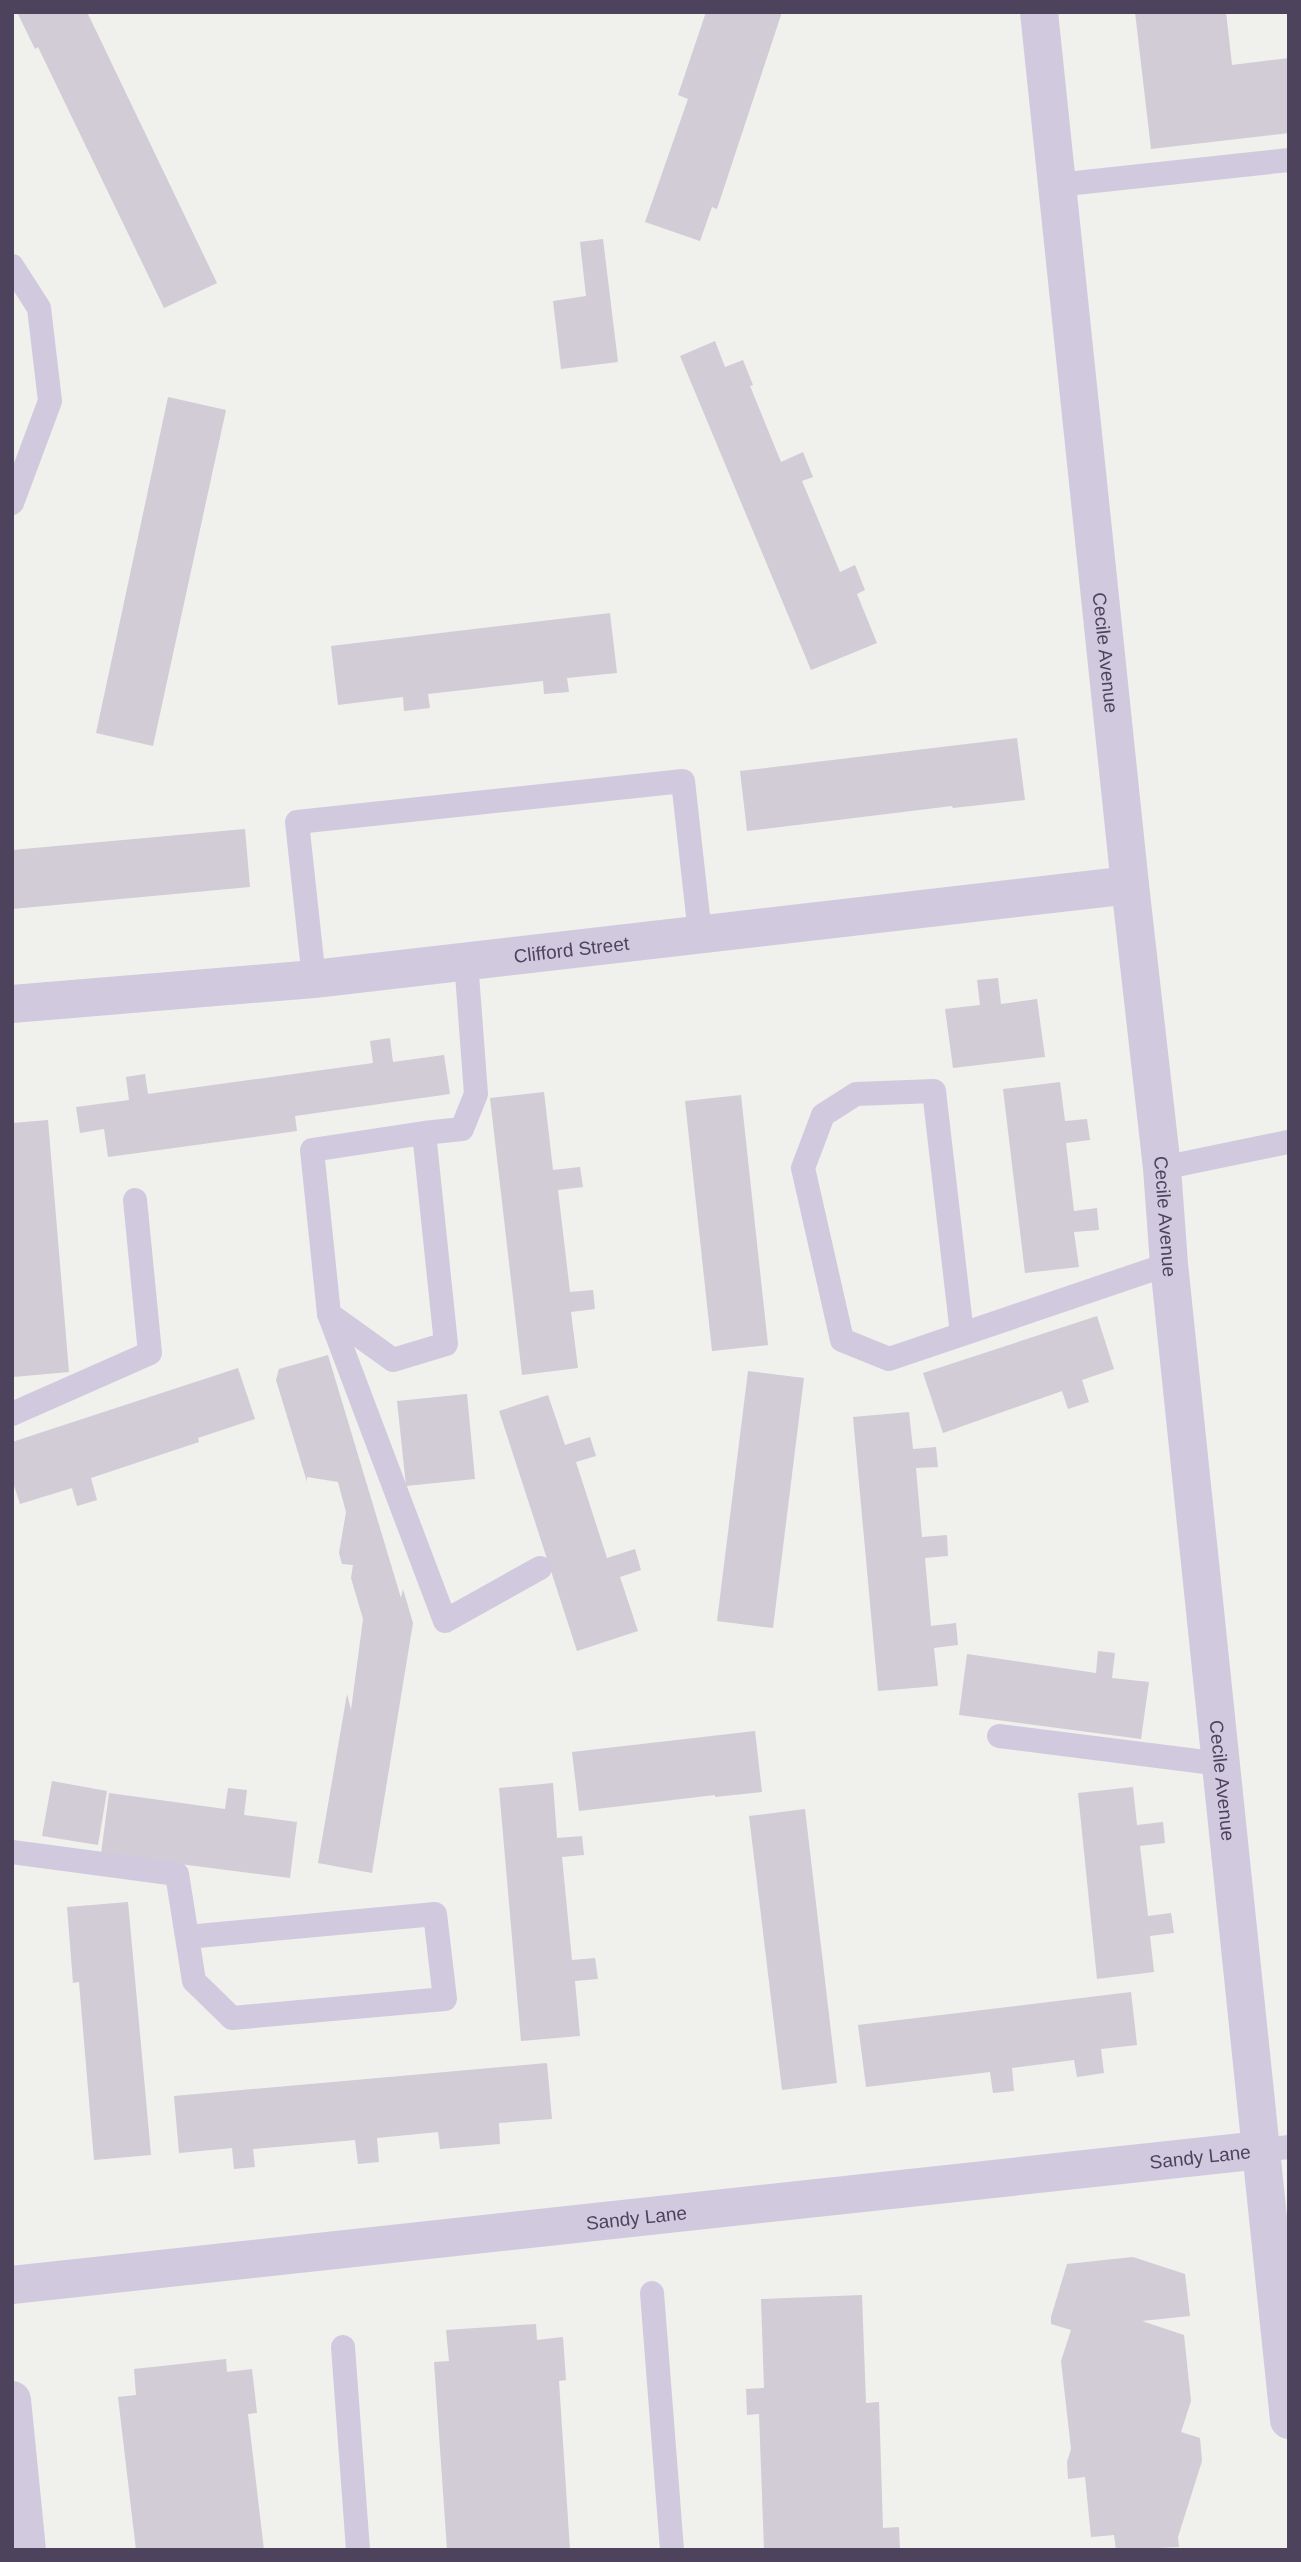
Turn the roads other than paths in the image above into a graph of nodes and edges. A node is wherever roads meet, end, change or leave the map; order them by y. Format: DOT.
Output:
graph roads {
  1 [pos="1039,12"];
  2 [pos="1289,160"];
  3 [pos="1057,185"];
  4 [pos="12,266"];
  5 [pos="12,503"];
  6 [pos="1130,885"];
  7 [pos="700,934"];
  8 [pos="466,961"];
  9 [pos="314,979"];
  10 [pos="12,1004"];
  11 [pos="424,1133"];
  12 [pos="1288,1142"];
  13 [pos="1162,1168"];
  14 [pos="135,1200"];
  15 [pos="1169,1264"];
  16 [pos="329,1314"];
  17 [pos="962,1334"];
  18 [pos="12,1414"];
  19 [pos="540,1568"];
  20 [pos="999,1736"];
  21 [pos="1221,1765"];
  22 [pos="12,1852"];
  23 [pos="187,1937"];
  24 [pos="1275,2148"];
  25 [pos="12,2285"];
  26 [pos="652,2293"];
  27 [pos="343,2347"];
  28 [pos="12,2400"];
  29 [pos="1289,2420"];
  30 [pos="27,2550"];
  31 [pos="358,2550"];
  32 [pos="672,2550"];
  1 -- 3 [label="street, Cecile Avenue"];
  2 -- 3 [label="lane"];
  3 -- 6 [label="street, Cecile Avenue"];
  4 -- 5 [label="lane"];
  6 -- 7 [label="street, Clifford Street"];
  6 -- 13 [label="street, Cecile Avenue"];
  7 -- 8 [label="street, Clifford Street"];
  7 -- 9 [label="lane"];
  8 -- 9 [label="street, Clifford Street"];
  8 -- 11 [label="lane"];
  9 -- 10 [label="street, Clifford Street"];
  11 -- 16 [label="lane"];
  11 -- 16 [label="lane"];
  12 -- 13 [label="lane"];
  13 -- 15 [label="street, Cecile Avenue"];
  14 -- 18 [label="lane"];
  15 -- 17 [label="lane"];
  15 -- 21 [label="street, Cecile Avenue"];
  16 -- 19 [label="lane"];
  17 -- 17 [label="lane"];
  20 -- 21 [label="lane"];
  21 -- 24 [label="street, Cecile Avenue"];
  22 -- 23 [label="lane"];
  23 -- 23 [label="lane"];
  24 -- 25 [label="street, Sandy Lane"];
  24 -- 29 [label="street, Cecile Avenue"];
  26 -- 32 [label="lane"];
  27 -- 31 [label="lane"];
  28 -- 30 [label="street"];
}
